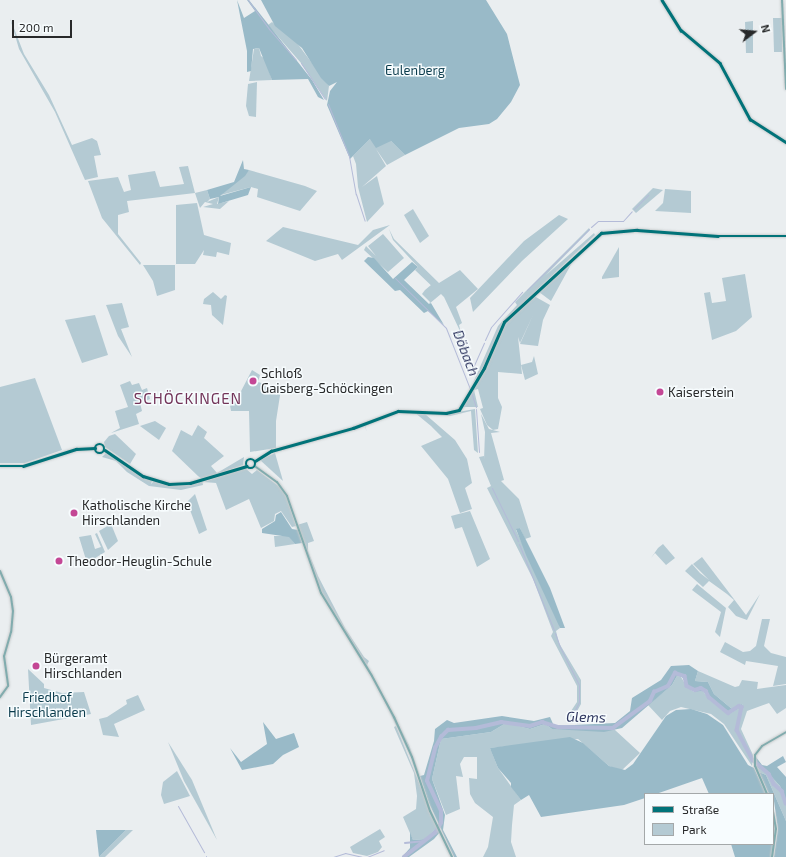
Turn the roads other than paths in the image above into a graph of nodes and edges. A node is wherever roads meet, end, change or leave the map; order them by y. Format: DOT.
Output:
graph roads {
  1 [pos="662,0"];
  2 [pos="782,0"];
  3 [pos="786,89"];
  4 [pos="786,142"];
  5 [pos="786,236"];
  6 [pos="95,448"];
  7 [pos="104,450"];
  8 [pos="255,461"];
  9 [pos="0,466"];
  10 [pos="247,466"];
  11 [pos="256,467"];
  12 [pos="0,571"];
  13 [pos="0,697"];
  14 [pos="786,732"];
  15 [pos="767,793"];
  16 [pos="774,818"];
  17 [pos="774,843"];
  18 [pos="774,845"];
  19 [pos="452,857"];
  20 [pos="772,857"];
  1 -- 4 [label="main road"];
  2 -- 3 [label="street"];
  5 -- 8 [label="main road"];
  6 -- 7 [label="main road"];
  6 -- 7 [label="main road"];
  6 -- 9 [label="main road"];
  7 -- 10 [label="main road"];
  8 -- 10 [label="main road"];
  8 -- 11 [label="main road"];
  10 -- 11 [label="main road"];
  11 -- 19 [label="street"];
  12 -- 13 [label="street"];
  14 -- 15 [label="street"];
  16 -- 17 [label="street"];
  18 -- 20 [label="street"];
}
